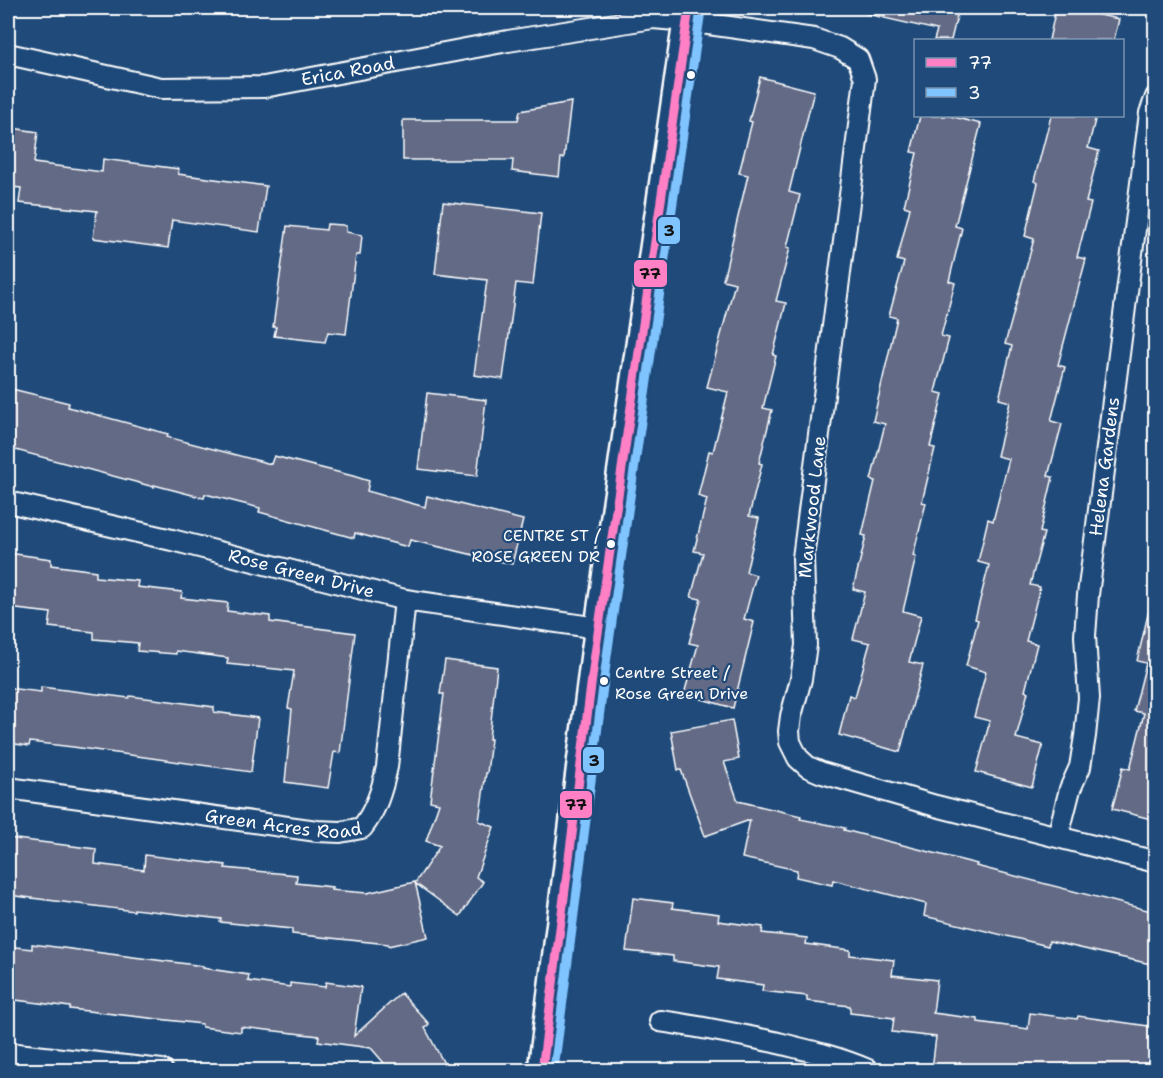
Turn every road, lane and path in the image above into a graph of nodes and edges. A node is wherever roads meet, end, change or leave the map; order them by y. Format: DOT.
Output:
graph roads {
  1 [pos="688,14"];
  2 [pos="8,54"];
  3 [pos="1155,97"];
  4 [pos="8,502"];
  5 [pos="405,600"];
  6 [pos="598,628"];
  7 [pos="8,788"];
  8 [pos="1058,836"];
  9 [pos="1155,862"];
  10 [pos="660,1021"];
  11 [pos="8,1053"];
  12 [pos="162,1071"];
  13 [pos="542,1071"];
  14 [pos="868,1071"];
  1 -- 2 [label="street, Erica Road"];
  1 -- 6 [label="main road"];
  1 -- 8 [label="street, Markwood Lane"];
  3 -- 8 [label="street, Helena Gardens"];
  4 -- 5 [label="street, Rose Green Drive"];
  5 -- 6 [label="street, Rose Green Drive"];
  5 -- 7 [label="street, Green Acres Road"];
  6 -- 13 [label="main road"];
  8 -- 9 [label="street, Markwood Lane"];
  10 -- 14 [label="street"];
  11 -- 12 [label="street"];
}
